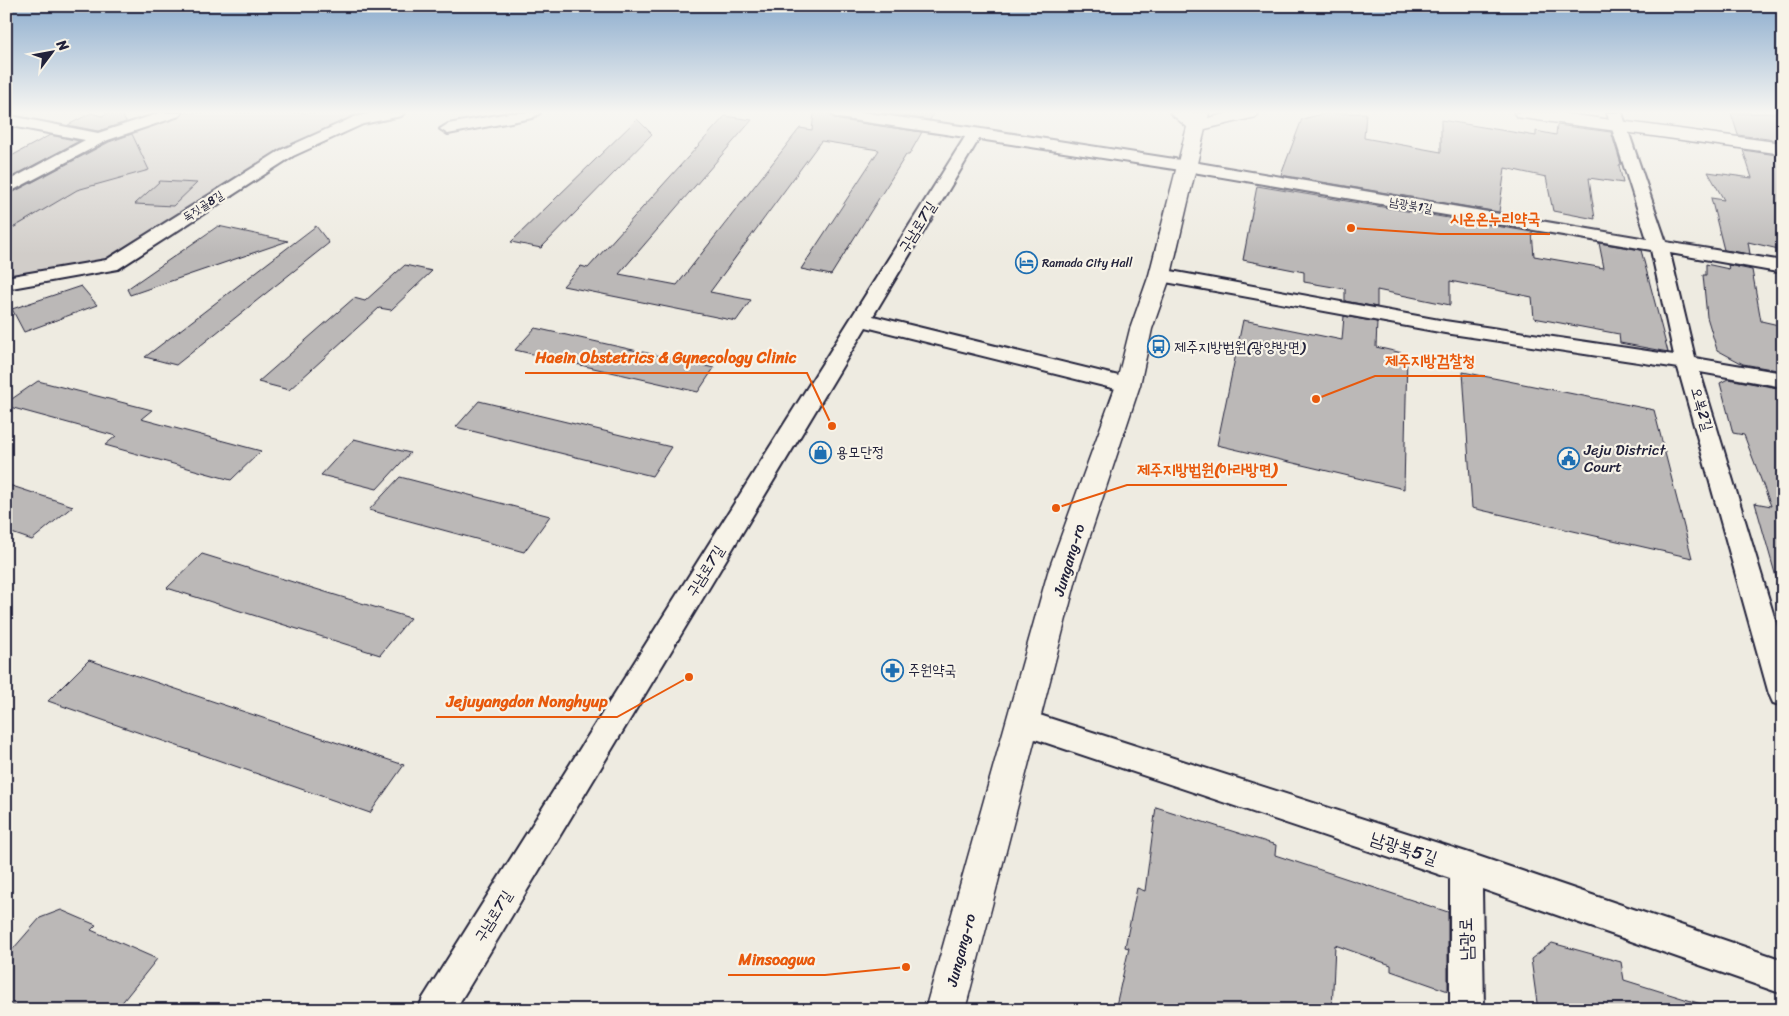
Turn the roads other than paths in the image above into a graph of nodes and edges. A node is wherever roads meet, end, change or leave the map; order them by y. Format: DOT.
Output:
graph roads {
  1 [pos="58,160"];
  2 [pos="275,160"];
  3 [pos="958,160"];
  4 [pos="1150,160"];
  5 [pos="1187,160"];
  6 [pos="1631,160"];
  7 [pos="1186,166"];
  8 [pos="6,189"];
  9 [pos="1660,247"];
  10 [pos="1783,267"];
  11 [pos="1160,275"];
  12 [pos="6,283"];
  13 [pos="860,320"];
  14 [pos="1686,363"];
  15 [pos="1783,380"];
  16 [pos="1128,385"];
  17 [pos="1783,694"];
  18 [pos="1024,723"];
  19 [pos="1466,868"];
  20 [pos="1783,977"];
  21 [pos="435,1010"];
  22 [pos="945,1010"];
  23 [pos="1467,1010"];
  1 -- 8 [label="street"];
  2 -- 12 [label="street, 독짓골8길"];
  3 -- 13 [label="street, 구남로7길"];
  4 -- 7 [label="street"];
  5 -- 7 [label="main road, Jungang-ro"];
  6 -- 9 [label="street, 오복2길"];
  7 -- 9 [label="street, 남광북1길"];
  7 -- 11 [label="main road, Jungang-ro"];
  9 -- 10 [label="street, 남광북1길"];
  9 -- 14 [label="street, 오복2길"];
  11 -- 14 [label="street"];
  11 -- 16 [label="main road, Jungang-ro"];
  13 -- 16 [label="street"];
  13 -- 21 [label="street, 구남로7길"];
  14 -- 15 [label="street"];
  14 -- 17 [label="street, 오복2길"];
  16 -- 18 [label="main road, Jungang-ro"];
  18 -- 19 [label="street, 남광북5길"];
  18 -- 22 [label="main road, Jungang-ro"];
  19 -- 20 [label="street, 남광북5길"];
  19 -- 23 [label="street, 남광로"];
}
